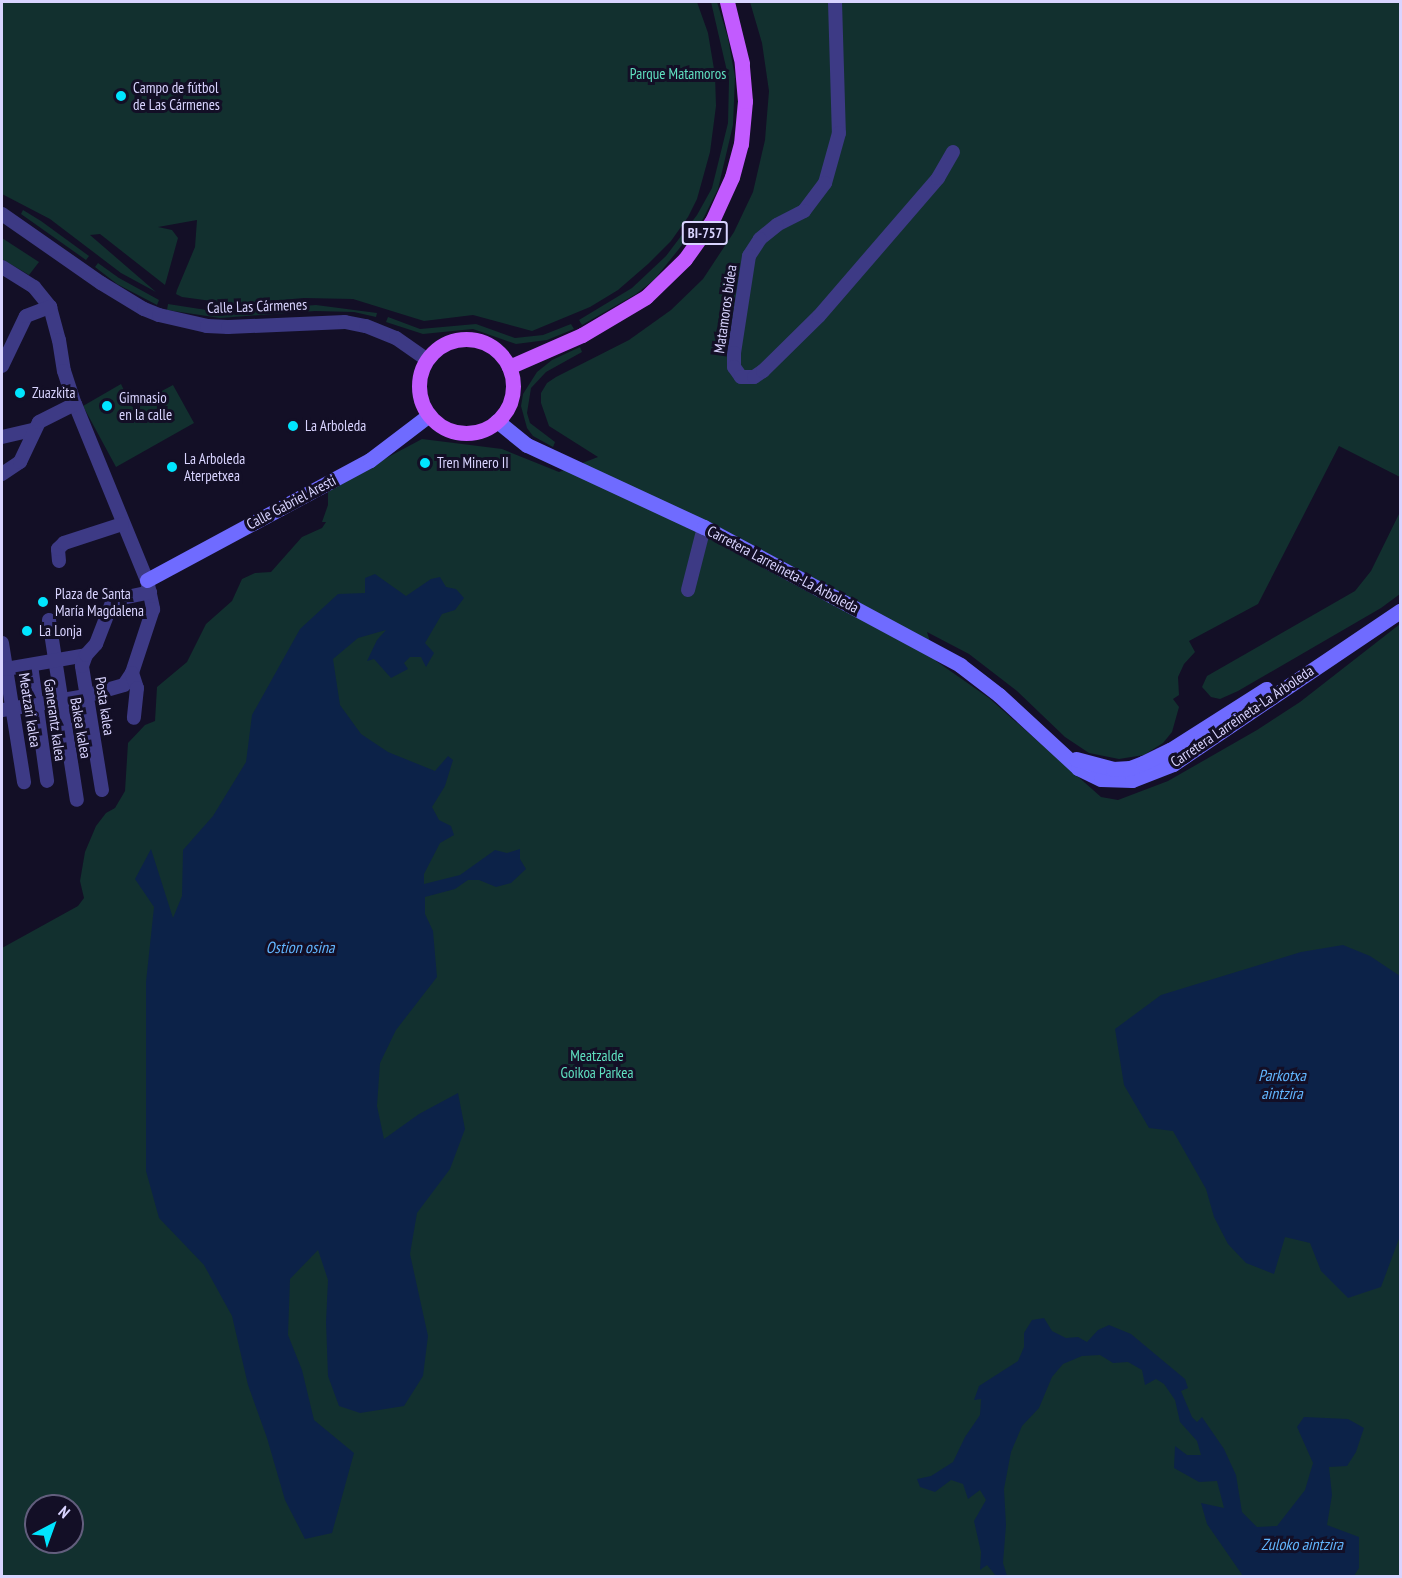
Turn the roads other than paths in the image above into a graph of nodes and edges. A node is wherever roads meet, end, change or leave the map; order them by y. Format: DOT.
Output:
graph roads {
  1 [pos="727,2"];
  2 [pos="836,2"];
  3 [pos="953,152"];
  4 [pos="2,214"];
  5 [pos="2,267"];
  6 [pos="50,307"];
  7 [pos="427,360"];
  8 [pos="2,366"];
  9 [pos="509,368"];
  10 [pos="75,404"];
  11 [pos="429,415"];
  12 [pos="498,422"];
  13 [pos="33,430"];
  14 [pos="2,437"];
  15 [pos="2,474"];
  16 [pos="122,524"];
  17 [pos="704,528"];
  18 [pos="59,561"];
  19 [pos="148,586"];
  20 [pos="688,590"];
  21 [pos="1401,611"];
  22 [pos="49,620"];
  23 [pos="2,642"];
  24 [pos="86,656"];
  25 [pos="54,661"];
  26 [pos="31,665"];
  27 [pos="6,669"];
  28 [pos="132,673"];
  29 [pos="86,696"];
  30 [pos="60,700"];
  31 [pos="36,704"];
  32 [pos="7,709"];
  33 [pos="134,718"];
  34 [pos="47,781"];
  35 [pos="24,782"];
  36 [pos="102,790"];
  37 [pos="77,800"];
  1 -- 9 [label="main road, BI-757"];
  2 -- 3 [label="street, Matamoros bidea"];
  4 -- 7 [label="street, Calle Las Cármenes"];
  5 -- 6 [label="street"];
  6 -- 8 [label="street"];
  6 -- 10 [label="street"];
  7 -- 9 [label="main road"];
  7 -- 11 [label="main road"];
  9 -- 12 [label="main road"];
  10 -- 13 [label="street"];
  10 -- 16 [label="street"];
  11 -- 12 [label="main road"];
  11 -- 19 [label="street, Calle Gabriel Aresti"];
  12 -- 17 [label="street, Carretera Larreineta-La Arboleda"];
  13 -- 14 [label="street"];
  13 -- 15 [label="street"];
  16 -- 18 [label="street"];
  16 -- 19 [label="street"];
  17 -- 20 [label="street"];
  17 -- 21 [label="street, Carretera Larreineta-La Arboleda"];
  19 -- 24 [label="street, Posta kalea"];
  19 -- 28 [label="street"];
  22 -- 25 [label="street, Bakea kalea"];
  23 -- 27 [label="street, Meatzari kalea"];
  24 -- 25 [label="street"];
  24 -- 29 [label="street, Posta kalea"];
  25 -- 26 [label="street"];
  25 -- 30 [label="street, Bakea kalea"];
  26 -- 27 [label="street"];
  26 -- 31 [label="street, Ganerantz kalea"];
  27 -- 32 [label="street, Meatzari kalea"];
  28 -- 29 [label="street"];
  28 -- 33 [label="street, Posta kalea"];
  29 -- 30 [label="street"];
  29 -- 36 [label="street, Posta kalea"];
  30 -- 31 [label="street"];
  30 -- 37 [label="street, Bakea kalea"];
  31 -- 32 [label="street"];
  31 -- 34 [label="street, Ganerantz kalea"];
  32 -- 35 [label="street, Meatzari kalea"];
}
